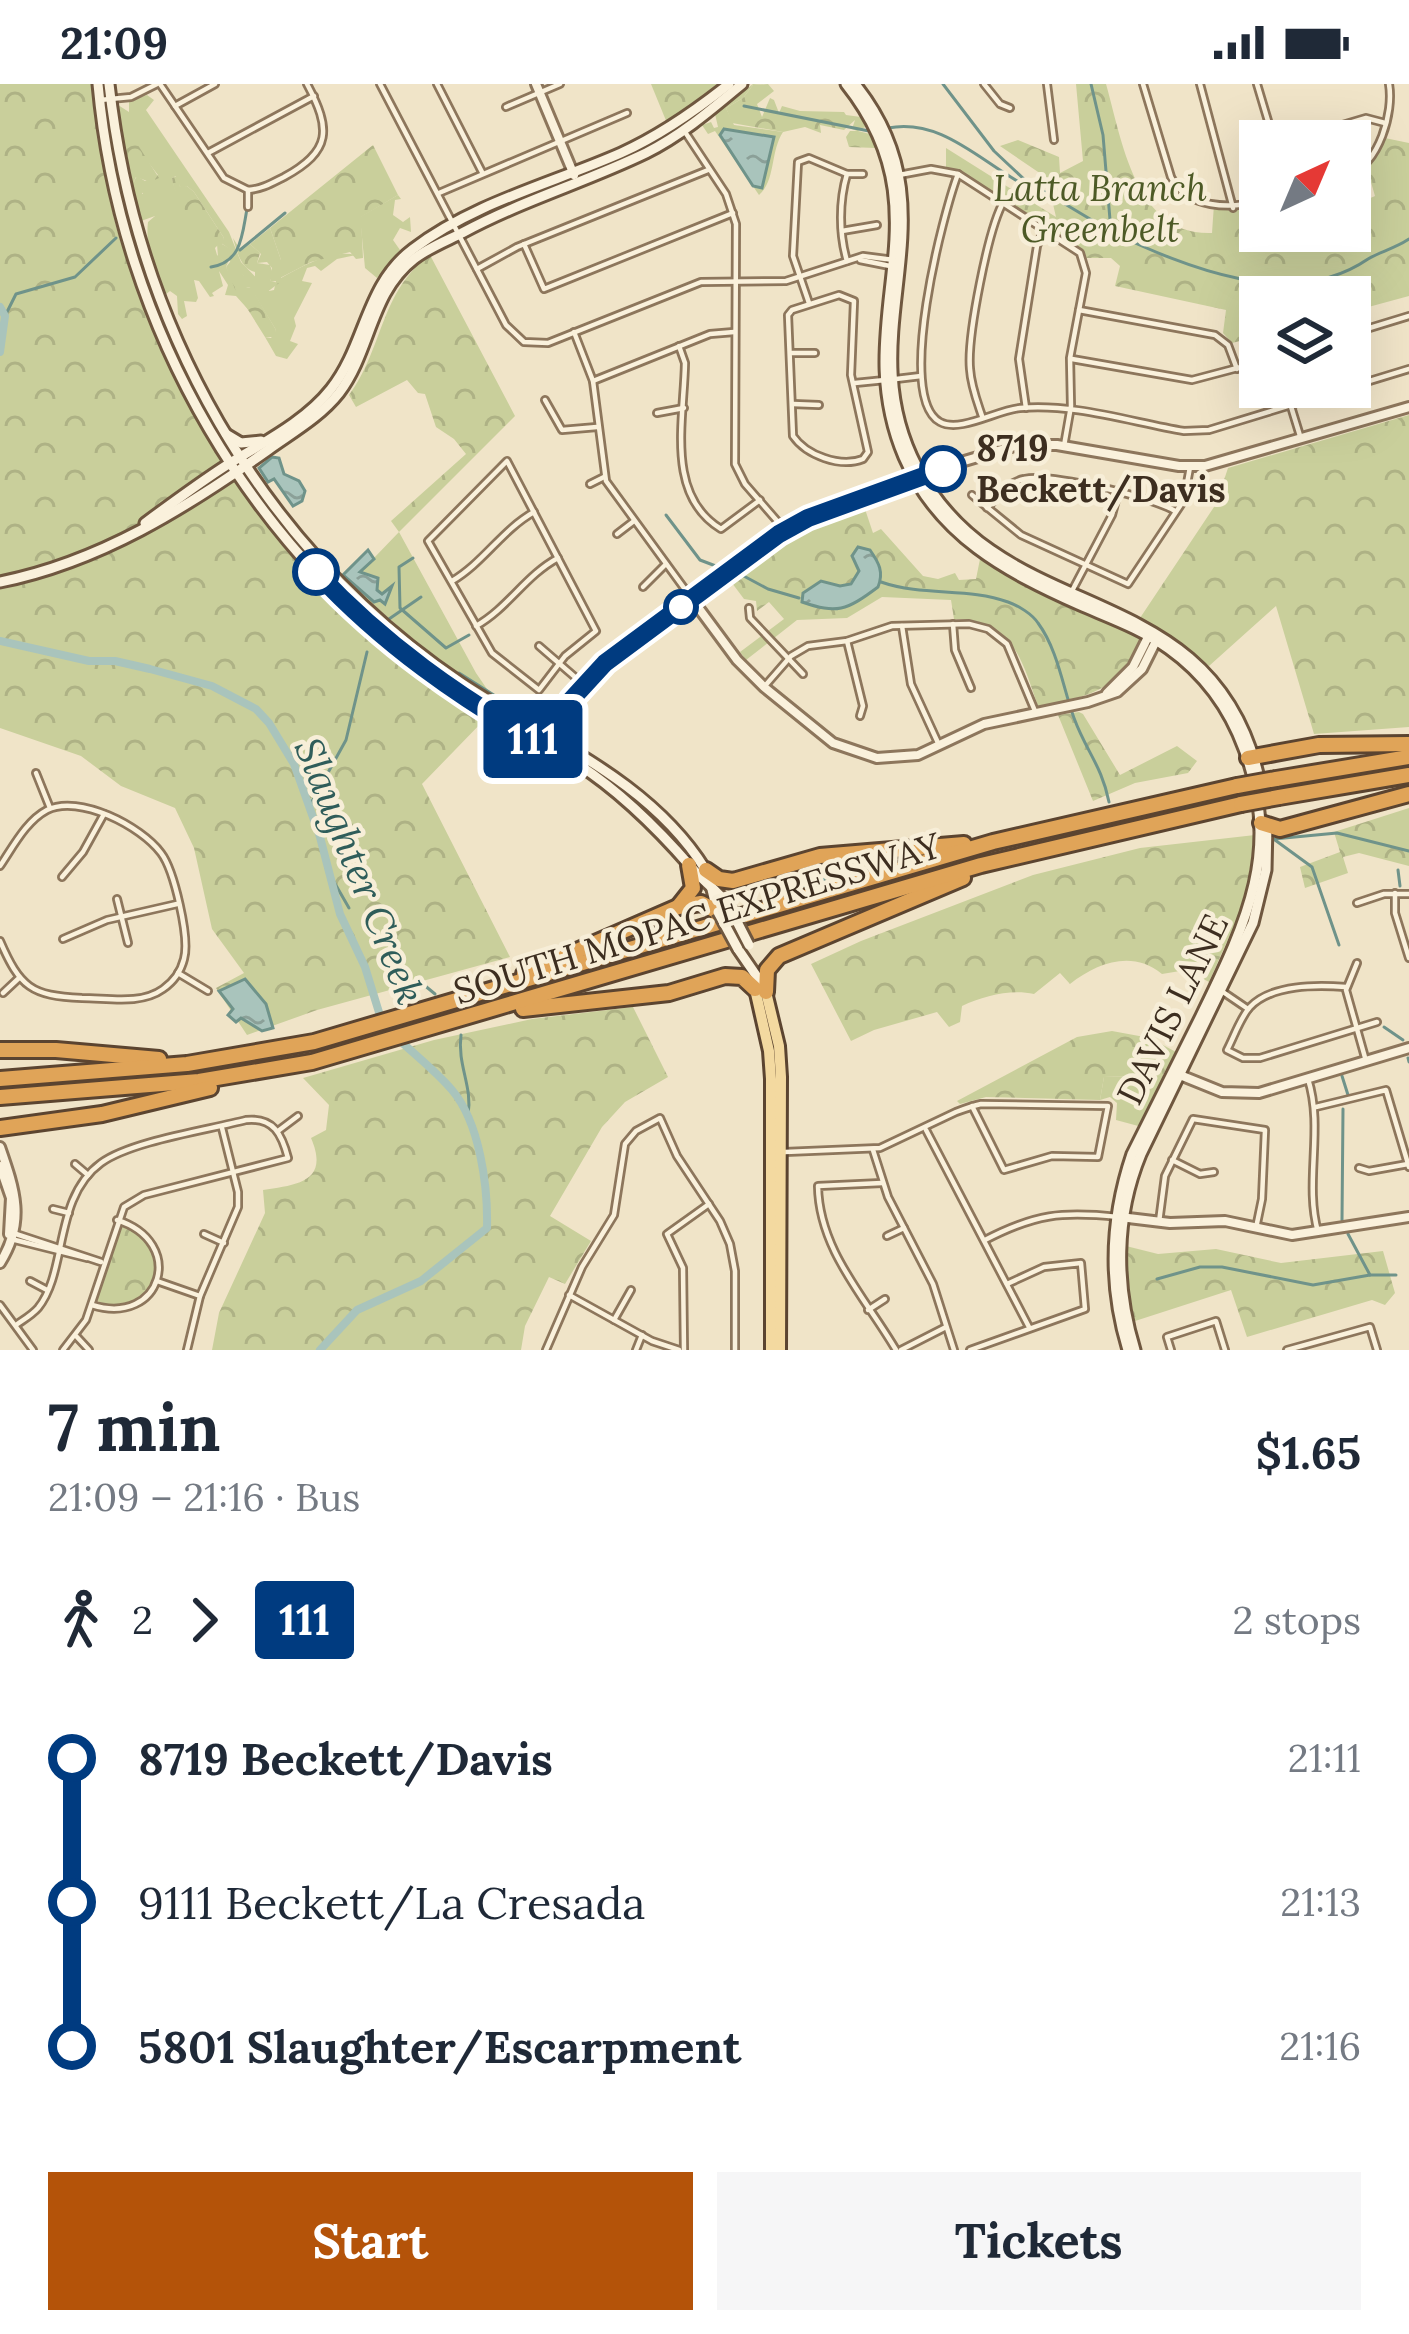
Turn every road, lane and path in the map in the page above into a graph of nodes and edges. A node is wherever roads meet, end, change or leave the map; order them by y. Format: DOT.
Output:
graph roads {
  1 [pos="98,84"];
  2 [pos="109,84"];
  3 [pos="158,84"];
  4 [pos="214,84"];
  5 [pos="308,84"];
  6 [pos="380,84"];
  7 [pos="437,84"];
  8 [pos="560,84"];
  9 [pos="729,84"];
  10 [pos="742,84"];
  11 [pos="851,84"];
  12 [pos="983,84"];
  13 [pos="1047,84"];
  14 [pos="1143,84"];
  15 [pos="1200,84"];
  16 [pos="1257,84"];
  17 [pos="1389,84"];
  18 [pos="538,88"];
  19 [pos="314,96"];
  20 [pos="105,100"];
  21 [pos="175,106"];
  22 [pos="506,107"];
  23 [pos="1010,108"];
  24 [pos="627,113"];
  25 [pos="1268,120"];
  26 [pos="1359,120"];
  27 [pos="1385,123"];
  28 [pos="681,127"];
  29 [pos="324,134"];
  30 [pos="332,137"];
  31 [pos="1054,140"];
  32 [pos="560,141"];
  33 [pos="207,154"];
  34 [pos="1371,156"];
  35 [pos="710,169"];
  36 [pos="482,172"];
  37 [pos="847,174"];
  38 [pos="863,174"];
  39 [pos="958,174"];
  40 [pos="896,175"];
  41 [pos="575,177"];
  42 [pos="248,190"];
  43 [pos="438,194"];
  44 [pos="1004,201"];
  45 [pos="1239,206"];
  46 [pos="248,207"];
  47 [pos="1234,208"];
  48 [pos="733,213"];
  49 [pos="877,225"];
  50 [pos="1045,227"];
  51 [pos="456,229"];
  52 [pos="842,231"];
  53 [pos="524,244"];
  54 [pos="851,260"];
  55 [pos="898,264"];
  56 [pos="476,268"];
  57 [pos="800,278"];
  58 [pos="736,280"];
  59 [pos="858,291"];
  60 [pos="852,297"];
  61 [pos="809,303"];
  62 [pos="1079,310"];
  63 [pos="1409,316"];
  64 [pos="1371,328"];
  65 [pos="164,329"];
  66 [pos="574,332"];
  67 [pos="735,332"];
  68 [pos="679,346"];
  69 [pos="792,353"];
  70 [pos="815,353"];
  71 [pos="1070,358"];
  72 [pos="1237,369"];
  73 [pos="1409,369"];
  74 [pos="921,376"];
  75 [pos="887,380"];
  76 [pos="593,381"];
  77 [pos="1371,381"];
  78 [pos="852,383"];
  79 [pos="329,398"];
  80 [pos="545,400"];
  81 [pos="793,404"];
  82 [pos="819,405"];
  83 [pos="1409,407"];
  84 [pos="683,408"];
  85 [pos="1026,408"];
  86 [pos="1283,408"];
  87 [pos="1292,408"];
  88 [pos="1070,411"];
  89 [pos="657,412"];
  90 [pos="982,416"];
  91 [pos="597,427"];
  92 [pos="222,431"];
  93 [pos="266,440"];
  94 [pos="1302,440"];
  95 [pos="1064,446"];
  96 [pos="237,465"];
  97 [pos="1190,467"];
  98 [pos="604,477"];
  99 [pos="918,478"];
  100 [pos="590,484"];
  101 [pos="207,490"];
  102 [pos="1118,492"];
  103 [pos="972,495"];
  104 [pos="760,500"];
  105 [pos="987,508"];
  106 [pos="534,512"];
  107 [pos="1176,512"];
  108 [pos="268,516"];
  109 [pos="634,521"];
  110 [pos="785,530"];
  111 [pos="617,534"];
  112 [pos="105,548"];
  113 [pos="558,558"];
  114 [pos="666,564"];
  115 [pos="1084,565"];
  116 [pos="328,578"];
  117 [pos="451,581"];
  118 [pos="0,582"];
  119 [pos="643,587"];
  120 [pos="1070,597"];
  121 [pos="692,599"];
  122 [pos="749,608"];
  123 [pos="953,624"];
  124 [pos="476,626"];
  125 [pos="902,626"];
  126 [pos="1154,635"];
  127 [pos="848,641"];
  128 [pos="539,646"];
  129 [pos="786,660"];
  130 [pos="559,663"];
  131 [pos="803,674"];
  132 [pos="1207,683"];
  133 [pos="584,684"];
  134 [pos="764,687"];
  135 [pos="971,688"];
  136 [pos="1231,704"];
  137 [pos="1036,713"];
  138 [pos="860,716"];
  139 [pos="548,741"];
  140 [pos="1409,744"];
  141 [pos="940,746"];
  142 [pos="1255,753"];
  143 [pos="1409,757"];
  144 [pos="36,773"];
  145 [pos="1409,775"];
  146 [pos="1409,794"];
  147 [pos="50,808"];
  148 [pos="647,812"];
  149 [pos="104,814"];
  150 [pos="1269,826"];
  151 [pos="993,842"];
  152 [pos="1269,847"];
  153 [pos="1017,857"];
  154 [pos="689,865"];
  155 [pos="0,866"];
  156 [pos="62,877"];
  157 [pos="708,878"];
  158 [pos="742,878"];
  159 [pos="1395,893"];
  160 [pos="1409,894"];
  161 [pos="117,899"];
  162 [pos="1357,902"];
  163 [pos="177,904"];
  164 [pos="678,907"];
  165 [pos="724,909"];
  166 [pos="122,917"];
  167 [pos="1250,922"];
  168 [pos="63,939"];
  169 [pos="0,940"];
  170 [pos="128,943"];
  171 [pos="744,947"];
  172 [pos="779,956"];
  173 [pos="1409,958"];
  174 [pos="1357,963"];
  175 [pos="178,973"];
  176 [pos="725,976"];
  177 [pos="20,979"];
  178 [pos="1346,987"];
  179 [pos="1218,990"];
  180 [pos="208,991"];
  181 [pos="3,993"];
  182 [pos="475,994"];
  183 [pos="760,996"];
  184 [pos="1248,1009"];
  185 [pos="476,1016"];
  186 [pos="1377,1022"];
  187 [pos="1356,1029"];
  188 [pos="1409,1048"];
  189 [pos="0,1050"];
  190 [pos="775,1053"];
  191 [pos="219,1059"];
  192 [pos="1366,1061"];
  193 [pos="273,1071"];
  194 [pos="1176,1074"];
  195 [pos="0,1079"];
  196 [pos="1308,1079"];
  197 [pos="0,1097"];
  198 [pos="972,1106"];
  199 [pos="1316,1107"];
  200 [pos="298,1116"];
  201 [pos="221,1126"];
  202 [pos="6,1127"];
  203 [pos="925,1128"];
  204 [pos="278,1131"];
  205 [pos="0,1143"];
  206 [pos="873,1150"];
  207 [pos="776,1153"];
  208 [pos="1172,1160"];
  209 [pos="75,1164"];
  210 [pos="0,1166"];
  211 [pos="1409,1166"];
  212 [pos="1359,1168"];
  213 [pos="233,1172"];
  214 [pos="1214,1172"];
  215 [pos="88,1175"];
  216 [pos="882,1184"];
  217 [pos="709,1204"];
  218 [pos="52,1209"];
  219 [pos="69,1213"];
  220 [pos="1409,1217"];
  221 [pos="1121,1218"];
  222 [pos="117,1220"];
  223 [pos="1159,1222"];
  224 [pos="904,1228"];
  225 [pos="1256,1228"];
  226 [pos="1318,1232"];
  227 [pos="204,1234"];
  228 [pos="11,1236"];
  229 [pos="887,1236"];
  230 [pos="984,1240"];
  231 [pos="224,1243"];
  232 [pos="58,1250"];
  233 [pos="0,1259"];
  234 [pos="104,1263"];
  235 [pos="30,1281"];
  236 [pos="157,1281"];
  237 [pos="1007,1284"];
  238 [pos="46,1290"];
  239 [pos="631,1290"];
  240 [pos="569,1295"];
  241 [pos="200,1296"];
  242 [pos="885,1299"];
  243 [pos="0,1305"];
  244 [pos="92,1305"];
  245 [pos="868,1310"];
  246 [pos="614,1320"];
  247 [pos="16,1325"];
  248 [pos="1029,1327"];
  249 [pos="946,1328"];
  250 [pos="642,1335"];
  251 [pos="76,1337"];
  252 [pos="33,1350"];
  253 [pos="63,1350"];
  254 [pos="88,1350"];
  255 [pos="187,1350"];
  256 [pos="546,1350"];
  257 [pos="636,1350"];
  258 [pos="682,1350"];
  259 [pos="735,1350"];
  260 [pos="776,1350"];
  261 [pos="898,1350"];
  262 [pos="954,1350"];
  263 [pos="970,1350"];
  264 [pos="1132,1350"];
  265 [pos="1171,1350"];
  266 [pos="1225,1350"];
  267 [pos="1287,1350"];
  268 [pos="1377,1350"];
  1 -- 20 [label="main road"];
  2 -- 20 [label="main road"];
  3 -- 20 [label="street"];
  3 -- 21 [label="street"];
  4 -- 21 [label="street"];
  5 -- 19 [label="street"];
  6 -- 43 [label="street"];
  7 -- 36 [label="street"];
  8 -- 18 [label="street"];
  9 -- 28 [label="main road"];
  10 -- 28 [label="main road"];
  11 -- 40 [label="main road, DAVIS LANE"];
  12 -- 23 [label="street"];
  13 -- 31 [label="street"];
  14 -- 47 [label="street"];
  15 -- 47 [label="street"];
  16 -- 25 [label="street"];
  17 -- 27 [label="street"];
  18 -- 22 [label="street"];
  18 -- 32 [label="street"];
  19 -- 29 [label="street"];
  19 -- 33 [label="street"];
  20 -- 65 [label="main road"];
  21 -- 33 [label="street"];
  24 -- 32 [label="street"];
  26 -- 27 [label="street"];
  27 -- 34 [label="street"];
  28 -- 35 [label="street"];
  28 -- 41 [label="main road"];
  29 -- 30 [label="street"];
  29 -- 42 [label="street"];
  32 -- 36 [label="street"];
  32 -- 41 [label="street"];
  33 -- 42 [label="street"];
  35 -- 48 [label="street"];
  35 -- 53 [label="street"];
  36 -- 43 [label="street"];
  37 -- 38 [label="street"];
  37 -- 52 [label="street"];
  37 -- 57 [label="street"];
  39 -- 40 [label="street"];
  39 -- 44 [label="street"];
  39 -- 74 [label="street"];
  40 -- 55 [label="main road, DAVIS LANE"];
  41 -- 51 [label="main road"];
  42 -- 46 [label="street"];
  43 -- 51 [label="street"];
  44 -- 50 [label="street"];
  44 -- 90 [label="street"];
  45 -- 47 [label="street"];
  48 -- 53 [label="street"];
  48 -- 58 [label="street"];
  49 -- 52 [label="street"];
  50 -- 62 [label="street"];
  50 -- 85 [label="street"];
  51 -- 56 [label="street"];
  51 -- 79 [label="main road"];
  52 -- 54 [label="street"];
  53 -- 56 [label="street"];
  54 -- 55 [label="street"];
  54 -- 57 [label="street"];
  55 -- 75 [label="main road, DAVIS LANE"];
  56 -- 66 [label="street"];
  57 -- 58 [label="street"];
  57 -- 61 [label="street"];
  58 -- 66 [label="street"];
  58 -- 67 [label="street"];
  59 -- 60 [label="street"];
  60 -- 61 [label="street"];
  60 -- 78 [label="street"];
  61 -- 69 [label="street"];
  62 -- 71 [label="street"];
  62 -- 72 [label="street"];
  63 -- 64 [label="street"];
  65 -- 92 [label="main road"];
  65 -- 96 [label="main road"];
  66 -- 76 [label="street"];
  67 -- 68 [label="street"];
  67 -- 104 [label="street"];
  68 -- 76 [label="street"];
  68 -- 84 [label="street"];
  69 -- 70 [label="street"];
  69 -- 81 [label="street"];
  71 -- 72 [label="street"];
  71 -- 88 [label="street"];
  73 -- 77 [label="street"];
  74 -- 75 [label="street"];
  74 -- 90 [label="street"];
  75 -- 78 [label="street"];
  75 -- 99 [label="main road, DAVIS LANE"];
  76 -- 91 [label="street"];
  78 -- 81 [label="street"];
  79 -- 93 [label="main road"];
  79 -- 96 [label="main road"];
  80 -- 91 [label="street"];
  81 -- 82 [label="street"];
  83 -- 94 [label="street"];
  84 -- 89 [label="street"];
  84 -- 104 [label="street"];
  85 -- 88 [label="street"];
  85 -- 90 [label="street"];
  86 -- 88 [label="street"];
  87 -- 94 [label="street"];
  88 -- 95 [label="street"];
  91 -- 98 [label="street"];
  92 -- 93 [label="main road"];
  92 -- 96 [label="main road"];
  93 -- 96 [label="main road"];
  94 -- 97 [label="street"];
  95 -- 97 [label="street"];
  95 -- 99 [label="street"];
  96 -- 101 [label="main road"];
  96 -- 108 [label="main road"];
  96 -- 112 [label="main road"];
  96 -- 116 [label="main road"];
  97 -- 107 [label="street"];
  98 -- 100 [label="street"];
  98 -- 109 [label="street"];
  99 -- 110 [label="street"];
  99 -- 120 [label="main road, DAVIS LANE"];
  101 -- 108 [label="main road"];
  101 -- 112 [label="main road"];
  102 -- 105 [label="street"];
  102 -- 107 [label="street"];
  102 -- 115 [label="street"];
  103 -- 105 [label="street"];
  104 -- 110 [label="street"];
  105 -- 115 [label="street"];
  106 -- 113 [label="street"];
  106 -- 117 [label="street"];
  106 -- 117 [label="street"];
  107 -- 115 [label="street"];
  108 -- 116 [label="main road"];
  109 -- 111 [label="street"];
  109 -- 114 [label="street"];
  110 -- 121 [label="street"];
  112 -- 118 [label="main road"];
  113 -- 124 [label="street"];
  113 -- 130 [label="street"];
  114 -- 119 [label="street"];
  114 -- 121 [label="street"];
  115 -- 120 [label="street"];
  116 -- 139 [label="main road"];
  117 -- 124 [label="street"];
  120 -- 126 [label="main road, DAVIS LANE"];
  121 -- 133 [label="street"];
  121 -- 134 [label="street"];
  122 -- 129 [label="street"];
  123 -- 125 [label="street"];
  123 -- 135 [label="street"];
  123 -- 137 [label="street"];
  124 -- 130 [label="street"];
  125 -- 127 [label="street"];
  125 -- 141 [label="street"];
  126 -- 132 [label="main road, DAVIS LANE"];
  126 -- 136 [label="main road, DAVIS LANE"];
  126 -- 137 [label="street"];
  127 -- 129 [label="street"];
  127 -- 138 [label="street"];
  128 -- 130 [label="street"];
  129 -- 131 [label="street"];
  129 -- 134 [label="street"];
  130 -- 133 [label="street"];
  132 -- 136 [label="main road"];
  132 -- 142 [label="main road, DAVIS LANE"];
  133 -- 139 [label="street"];
  134 -- 141 [label="street"];
  136 -- 142 [label="main road, DAVIS LANE"];
  137 -- 141 [label="street"];
  139 -- 148 [label="main road"];
  139 -- 148 [label="main road"];
  140 -- 142 [label="highway"];
  142 -- 150 [label="main road, DAVIS LANE"];
  143 -- 151 [label="highway, SOUTH MOPAC EXPRESSWAY, bridge"];
  144 -- 147 [label="street"];
  145 -- 153 [label="highway, SOUTH MOPAC EXPRESSWAY, bridge"];
  146 -- 150 [label="highway"];
  147 -- 149 [label="street"];
  147 -- 155 [label="street"];
  148 -- 154 [label="main road"];
  148 -- 157 [label="main road"];
  149 -- 156 [label="street"];
  149 -- 163 [label="street"];
  150 -- 152 [label="highway"];
  150 -- 167 [label="main road, DAVIS LANE"];
  151 -- 158 [label="highway"];
  151 -- 182 [label="highway, SOUTH MOPAC EXPRESSWAY"];
  152 -- 167 [label="main road, DAVIS LANE"];
  153 -- 172 [label="highway"];
  153 -- 185 [label="highway, SOUTH MOPAC EXPRESSWAY"];
  154 -- 157 [label="main road"];
  154 -- 164 [label="highway"];
  157 -- 158 [label="highway"];
  157 -- 165 [label="main road"];
  158 -- 165 [label="highway"];
  159 -- 160 [label="street"];
  159 -- 162 [label="street"];
  159 -- 173 [label="street"];
  161 -- 166 [label="street"];
  163 -- 166 [label="street"];
  163 -- 175 [label="street"];
  164 -- 165 [label="highway"];
  164 -- 182 [label="highway"];
  165 -- 171 [label="main road, bridge"];
  166 -- 168 [label="street"];
  166 -- 170 [label="street"];
  167 -- 179 [label="main road, DAVIS LANE"];
  169 -- 177 [label="street"];
  171 -- 172 [label="highway"];
  171 -- 176 [label="highway"];
  171 -- 183 [label="main road"];
  172 -- 183 [label="highway"];
  174 -- 178 [label="street"];
  175 -- 177 [label="street"];
  175 -- 180 [label="street"];
  176 -- 183 [label="highway"];
  176 -- 185 [label="highway"];
  177 -- 181 [label="street"];
  178 -- 184 [label="street"];
  178 -- 187 [label="street"];
  179 -- 184 [label="street"];
  179 -- 194 [label="main road, DAVIS LANE"];
  182 -- 191 [label="highway, SOUTH MOPAC EXPRESSWAY"];
  183 -- 190 [label="main road"];
  184 -- 187 [label="street"];
  185 -- 193 [label="highway, SOUTH MOPAC EXPRESSWAY"];
  186 -- 187 [label="street"];
  187 -- 192 [label="street"];
  188 -- 192 [label="street"];
  189 -- 191 [label="highway"];
  190 -- 207 [label="main road"];
  190 -- 207 [label="main road"];
  191 -- 195 [label="highway, SOUTH MOPAC EXPRESSWAY"];
  192 -- 196 [label="street"];
  193 -- 197 [label="highway, SOUTH MOPAC EXPRESSWAY"];
  193 -- 202 [label="highway"];
  194 -- 196 [label="street"];
  194 -- 221 [label="main road, DAVIS LANE"];
  196 -- 199 [label="street"];
  198 -- 198 [label="street"];
  198 -- 203 [label="street"];
  199 -- 211 [label="street"];
  199 -- 226 [label="street"];
  200 -- 204 [label="street"];
  201 -- 204 [label="street"];
  201 -- 213 [label="street"];
  201 -- 215 [label="street"];
  202 -- 205 [label="street"];
  203 -- 206 [label="street"];
  203 -- 230 [label="street"];
  204 -- 213 [label="street"];
  205 -- 228 [label="street"];
  206 -- 207 [label="street"];
  206 -- 216 [label="street"];
  207 -- 260 [label="main road"];
  208 -- 214 [label="street"];
  208 -- 223 [label="street"];
  208 -- 225 [label="street"];
  209 -- 215 [label="street"];
  210 -- 228 [label="street"];
  211 -- 212 [label="street"];
  213 -- 222 [label="street"];
  213 -- 231 [label="street"];
  215 -- 219 [label="street"];
  216 -- 224 [label="street"];
  216 -- 245 [label="street"];
  217 -- 240 [label="street"];
  217 -- 258 [label="street"];
  217 -- 259 [label="street"];
  218 -- 219 [label="street"];
  219 -- 232 [label="street"];
  220 -- 226 [label="street"];
  221 -- 223 [label="street"];
  221 -- 230 [label="street"];
  221 -- 264 [label="main road, DAVIS LANE"];
  222 -- 234 [label="street"];
  222 -- 236 [label="street"];
  223 -- 225 [label="street"];
  224 -- 229 [label="street"];
  224 -- 249 [label="street"];
  225 -- 226 [label="street"];
  227 -- 231 [label="street"];
  228 -- 232 [label="street"];
  228 -- 233 [label="street"];
  230 -- 237 [label="street"];
  231 -- 241 [label="street"];
  232 -- 234 [label="street"];
  232 -- 238 [label="street"];
  234 -- 244 [label="street"];
  235 -- 238 [label="street"];
  236 -- 241 [label="street"];
  236 -- 244 [label="street"];
  237 -- 248 [label="street"];
  237 -- 248 [label="street"];
  238 -- 247 [label="street"];
  239 -- 246 [label="street"];
  240 -- 246 [label="street"];
  240 -- 256 [label="street"];
  241 -- 255 [label="street"];
  242 -- 245 [label="street"];
  243 -- 247 [label="street"];
  244 -- 251 [label="street"];
  245 -- 261 [label="street"];
  246 -- 250 [label="street"];
  247 -- 252 [label="street"];
  248 -- 263 [label="street"];
  249 -- 261 [label="street"];
  249 -- 262 [label="street"];
  250 -- 257 [label="street"];
  250 -- 258 [label="street"];
  251 -- 253 [label="street"];
  251 -- 254 [label="street"];
  265 -- 266 [label="street"];
  267 -- 268 [label="street"];
}
